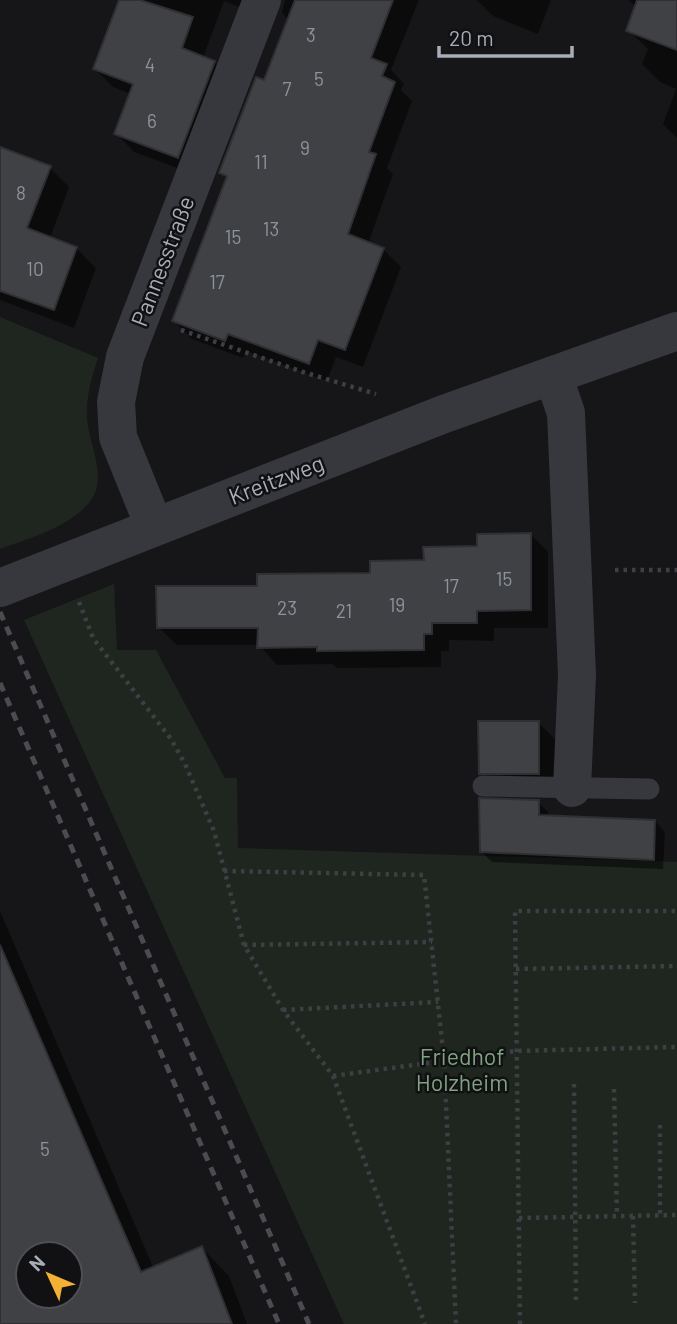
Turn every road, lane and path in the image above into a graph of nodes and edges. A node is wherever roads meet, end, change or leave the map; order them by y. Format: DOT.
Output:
graph roads {
  1 [pos="262,0"];
  2 [pos="141,316"];
  3 [pos="677,331"];
  4 [pos="553,374"];
  5 [pos="380,395"];
  6 [pos="154,526"];
  7 [pos="63,563"];
  8 [pos="677,570"];
  9 [pos="571,571"];
  10 [pos="0,589"];
  11 [pos="483,786"];
  12 [pos="572,788"];
  13 [pos="649,789"];
  14 [pos="224,871"];
  15 [pos="677,911"];
  16 [pos="432,942"];
  17 [pos="244,945"];
  18 [pos="677,966"];
  19 [pos="516,969"];
  20 [pos="438,1002"];
  21 [pos="283,1010"];
  22 [pos="677,1047"];
  23 [pos="516,1051"];
  24 [pos="444,1060"];
  25 [pos="333,1076"];
  26 [pos="574,1084"];
  27 [pos="614,1089"];
  28 [pos="660,1125"];
  29 [pos="660,1215"];
  30 [pos="677,1215"];
  31 [pos="617,1216"];
  32 [pos="633,1216"];
  33 [pos="575,1217"];
  34 [pos="519,1218"];
  35 [pos="576,1303"];
  36 [pos="635,1303"];
  37 [pos="425,1324"];
  38 [pos="456,1324"];
  39 [pos="520,1324"];
  1 -- 2 [label="street, Pannesstraße"];
  2 -- 5 [label="path"];
  2 -- 6 [label="street, Pannesstraße"];
  3 -- 4 [label="street, Kreitzweg"];
  4 -- 6 [label="street, Kreitzweg"];
  4 -- 9 [label="street"];
  6 -- 7 [label="street, Kreitzweg"];
  7 -- 10 [label="street, Kreitzweg"];
  7 -- 14 [label="path"];
  8 -- 9 [label="path"];
  9 -- 12 [label="street"];
  11 -- 12 [label="lane"];
  12 -- 13 [label="lane"];
  14 -- 16 [label="path"];
  14 -- 17 [label="path"];
  15 -- 19 [label="path"];
  16 -- 17 [label="path"];
  16 -- 20 [label="path"];
  17 -- 21 [label="path"];
  18 -- 19 [label="path"];
  19 -- 23 [label="path"];
  20 -- 21 [label="path"];
  20 -- 24 [label="path"];
  21 -- 25 [label="path"];
  22 -- 23 [label="path"];
  23 -- 24 [label="path"];
  23 -- 34 [label="path"];
  24 -- 25 [label="path"];
  24 -- 38 [label="path"];
  25 -- 37 [label="path"];
  26 -- 33 [label="path"];
  27 -- 31 [label="path"];
  28 -- 29 [label="path"];
  29 -- 30 [label="path"];
  29 -- 32 [label="path"];
  31 -- 32 [label="path"];
  31 -- 33 [label="path"];
  32 -- 36 [label="path"];
  33 -- 34 [label="path"];
  33 -- 35 [label="path"];
  34 -- 39 [label="path"];
}
